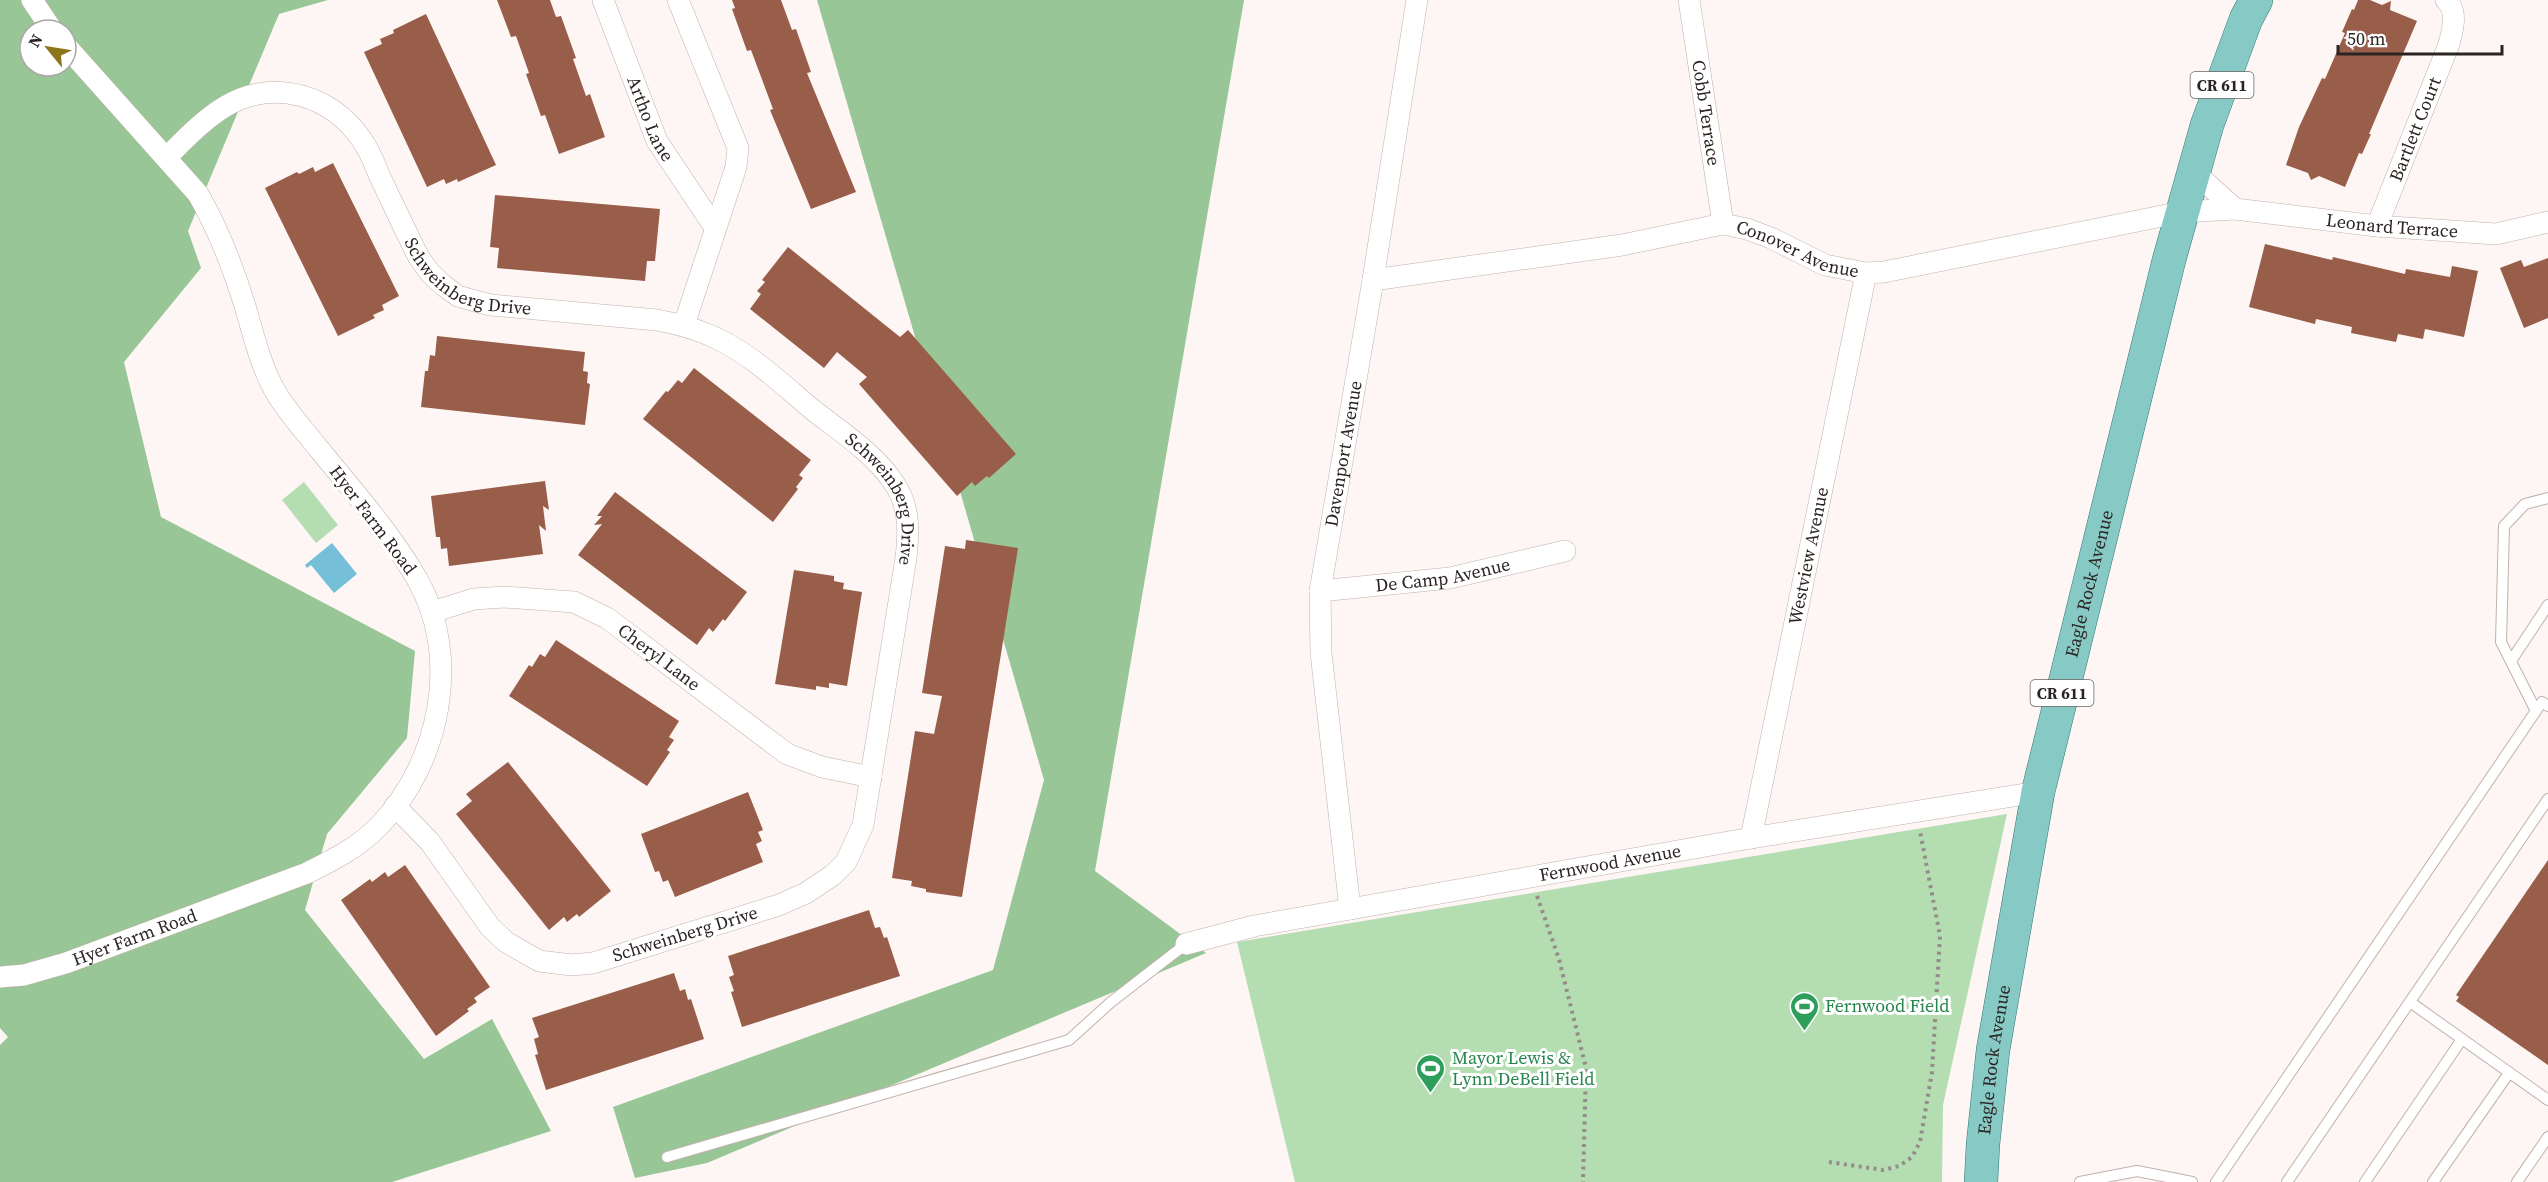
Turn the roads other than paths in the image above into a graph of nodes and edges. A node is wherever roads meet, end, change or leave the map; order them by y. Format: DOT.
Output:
graph roads {
  1 [pos="32,0"];
  2 [pos="603,0"];
  3 [pos="678,0"];
  4 [pos="1417,0"];
  5 [pos="1689,0"];
  6 [pos="2256,0"];
  7 [pos="2446,0"];
  8 [pos="44,18"];
  9 [pos="78,59"];
  10 [pos="167,157"];
  11 [pos="2194,172"];
  12 [pos="2235,209"];
  13 [pos="2182,212"];
  14 [pos="2548,222"];
  15 [pos="1723,224"];
  16 [pos="2377,226"];
  17 [pos="715,228"];
  18 [pos="1866,273"];
  19 [pos="1373,280"];
  20 [pos="684,325"];
  21 [pos="2548,498"];
  22 [pos="1564,550"];
  23 [pos="1320,591"];
  24 [pos="2548,605"];
  25 [pos="432,612"];
  26 [pos="2511,661"];
  27 [pos="2548,706"];
  28 [pos="2536,711"];
  29 [pos="871,777"];
  30 [pos="2038,792"];
  31 [pos="2548,799"];
  32 [pos="395,806"];
  33 [pos="1750,838"];
  34 [pos="1350,909"];
  35 [pos="1185,944"];
  36 [pos="0,977"];
  37 [pos="2410,1002"];
  38 [pos="2462,1039"];
  39 [pos="2510,1073"];
  40 [pos="2548,1100"];
  41 [pos="2548,1137"];
  42 [pos="667,1157"];
  43 [pos="1982,1182"];
  44 [pos="2080,1182"];
  45 [pos="2192,1182"];
  46 [pos="2216,1182"];
  47 [pos="2287,1182"];
  48 [pos="2365,1182"];
  49 [pos="2433,1182"];
  50 [pos="2517,1182"];
  1 -- 8 [label="street"];
  2 -- 17 [label="street, Artho Lane"];
  3 -- 17 [label="street"];
  4 -- 19 [label="street, Davenport Avenue"];
  5 -- 15 [label="street, Cobb Terrace"];
  6 -- 11 [label="main road, Eagle Rock Avenue / CR 611"];
  7 -- 16 [label="street, Bartlett Court"];
  9 -- 10 [label="street, Hyer Farm Road"];
  10 -- 20 [label="street, Schweinberg Drive"];
  10 -- 25 [label="street, Hyer Farm Road"];
  11 -- 12 [label="street"];
  11 -- 13 [label="main road, Eagle Rock Avenue / CR 611"];
  12 -- 13 [label="street, Leonard Terrace"];
  12 -- 16 [label="street, Leonard Terrace"];
  13 -- 18 [label="street, Conover Avenue"];
  13 -- 30 [label="main road, Eagle Rock Avenue / CR 611"];
  14 -- 16 [label="street, Leonard Terrace"];
  15 -- 18 [label="street, Conover Avenue"];
  15 -- 19 [label="street, Conover Avenue"];
  17 -- 20 [label="street"];
  18 -- 33 [label="street, Westview Avenue"];
  19 -- 23 [label="street, Davenport Avenue"];
  20 -- 29 [label="street, Schweinberg Drive"];
  21 -- 26 [label="lane"];
  22 -- 23 [label="street, De Camp Avenue"];
  23 -- 34 [label="street, Davenport Avenue"];
  24 -- 26 [label="lane"];
  25 -- 29 [label="street, Cheryl Lane"];
  25 -- 32 [label="street, Hyer Farm Road"];
  26 -- 28 [label="lane"];
  27 -- 28 [label="lane"];
  28 -- 46 [label="lane"];
  29 -- 32 [label="street, Schweinberg Drive"];
  30 -- 33 [label="street, Fernwood Avenue"];
  30 -- 43 [label="main road, Eagle Rock Avenue / CR 611"];
  31 -- 37 [label="lane"];
  32 -- 36 [label="street, Hyer Farm Road"];
  33 -- 34 [label="street, Fernwood Avenue"];
  34 -- 35 [label="street, Fernwood Avenue"];
  35 -- 42 [label="lane"];
  37 -- 38 [label="lane"];
  37 -- 47 [label="lane"];
  38 -- 39 [label="lane"];
  38 -- 48 [label="lane"];
  39 -- 40 [label="lane"];
  39 -- 49 [label="lane"];
  41 -- 50 [label="lane"];
  44 -- 45 [label="lane"];
}
